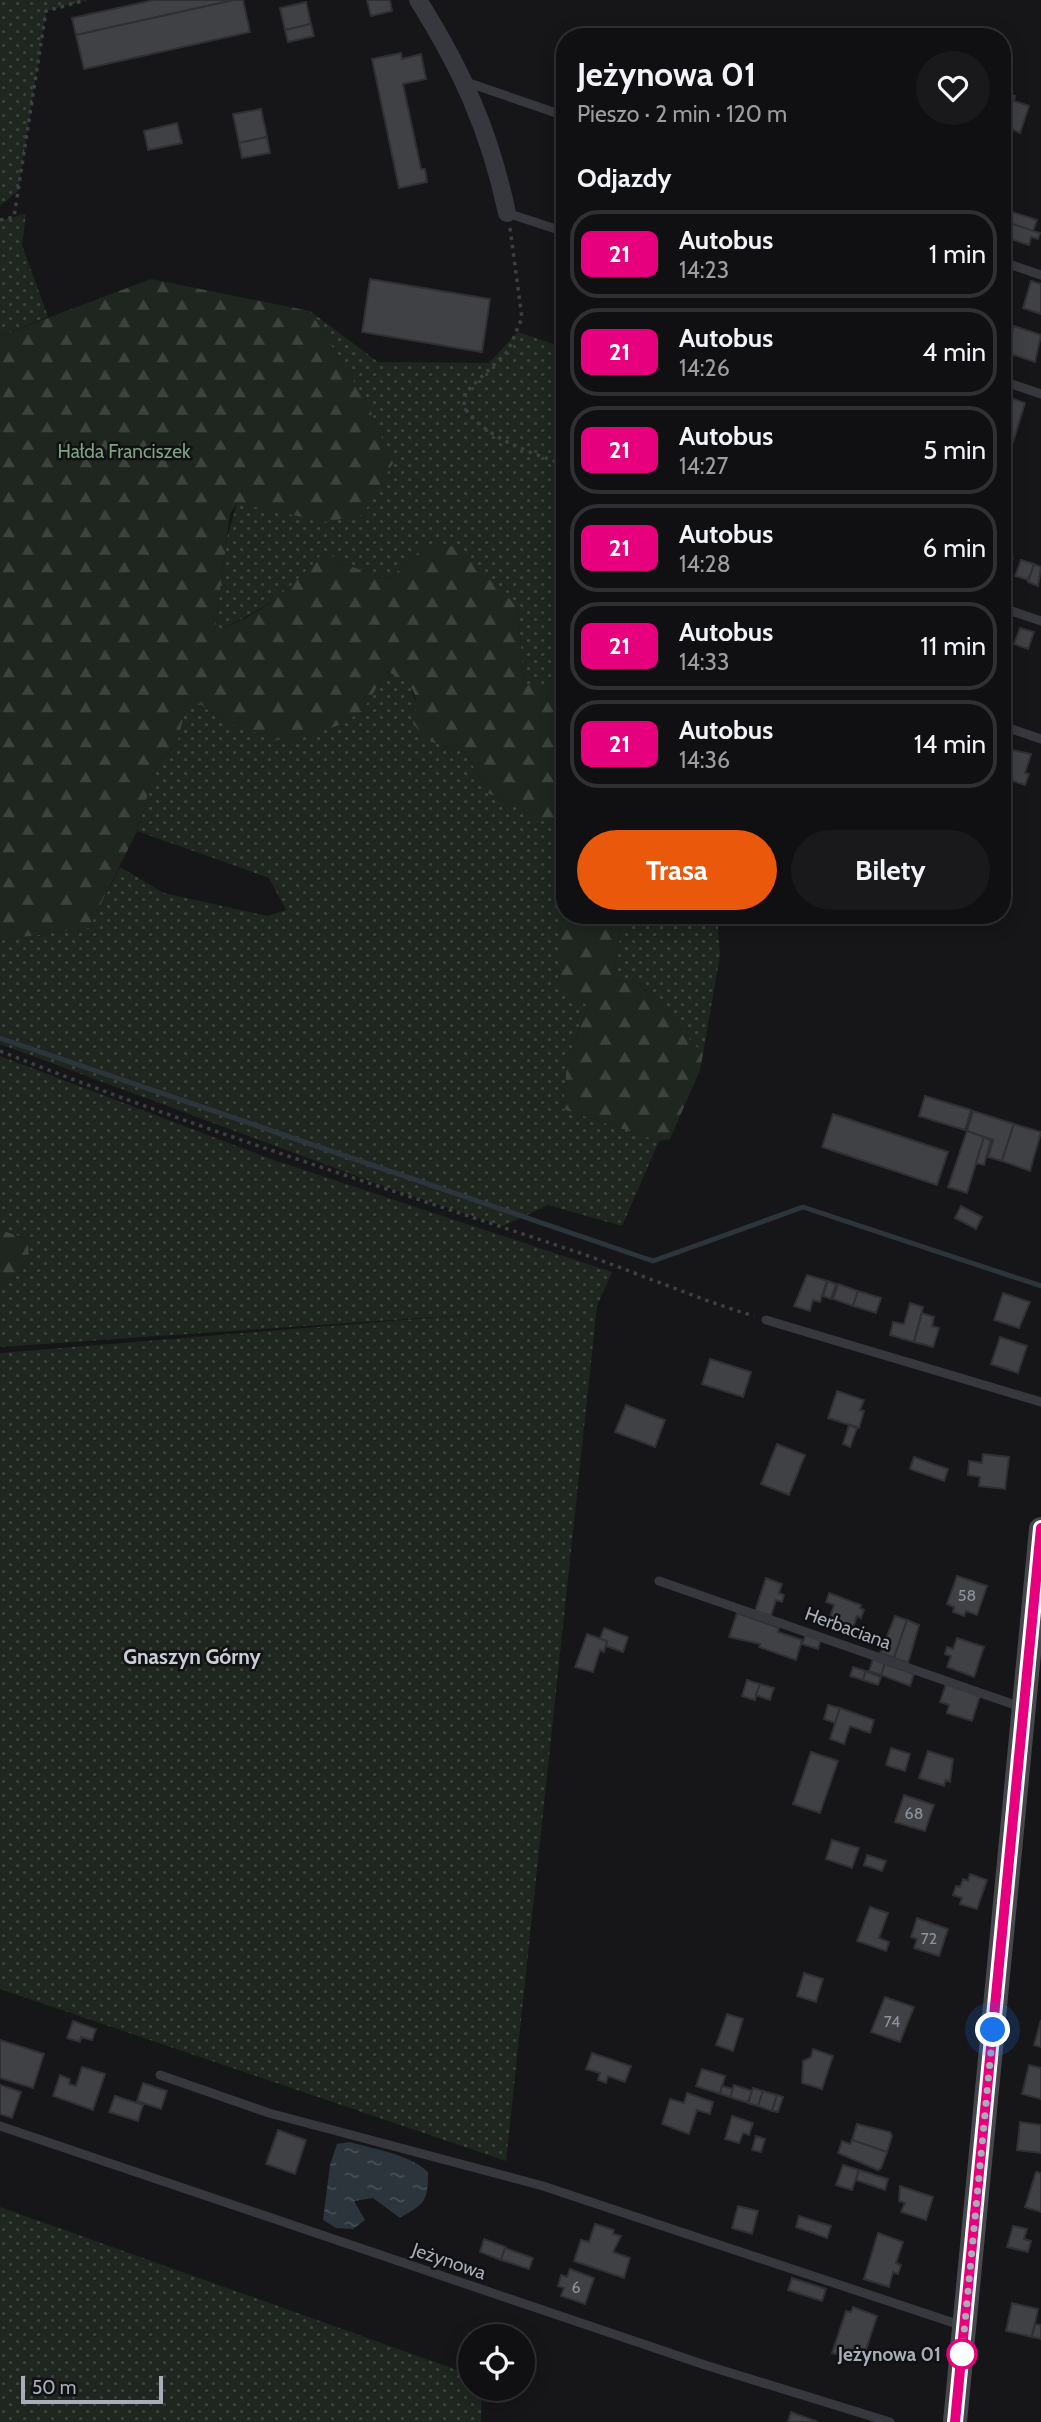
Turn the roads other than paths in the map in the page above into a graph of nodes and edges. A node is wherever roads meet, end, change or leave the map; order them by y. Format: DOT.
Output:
graph roads {
  1 [pos="418,0"];
  2 [pos="466,82"];
  3 [pos="556,113"];
  4 [pos="507,213"];
  5 [pos="556,229"];
  6 [pos="1011,265"];
  7 [pos="1041,275"];
  8 [pos="1011,384"];
  9 [pos="1041,394"];
  10 [pos="1011,611"];
  11 [pos="1041,621"];
  12 [pos="1011,729"];
  13 [pos="1041,739"];
  14 [pos="766,1320"];
  15 [pos="1041,1402"];
  16 [pos="1041,1529"];
  17 [pos="659,1581"];
  18 [pos="1024,1708"];
  19 [pos="160,2075"];
  20 [pos="0,2126"];
  21 [pos="964,2326"];
  22 [pos="890,2422"];
  23 [pos="955,2422"];
  1 -- 2 [label="street"];
  2 -- 3 [label="lane"];
  2 -- 4 [label="street"];
  4 -- 5 [label="lane"];
  6 -- 7 [label="lane"];
  8 -- 9 [label="lane"];
  10 -- 11 [label="lane"];
  12 -- 13 [label="lane"];
  14 -- 15 [label="lane"];
  16 -- 18 [label="street"];
  17 -- 18 [label="lane, Herbaciana"];
  18 -- 21 [label="street"];
  19 -- 21 [label="lane"];
  20 -- 22 [label="lane, Jeżynowa"];
  21 -- 23 [label="street"];
}
